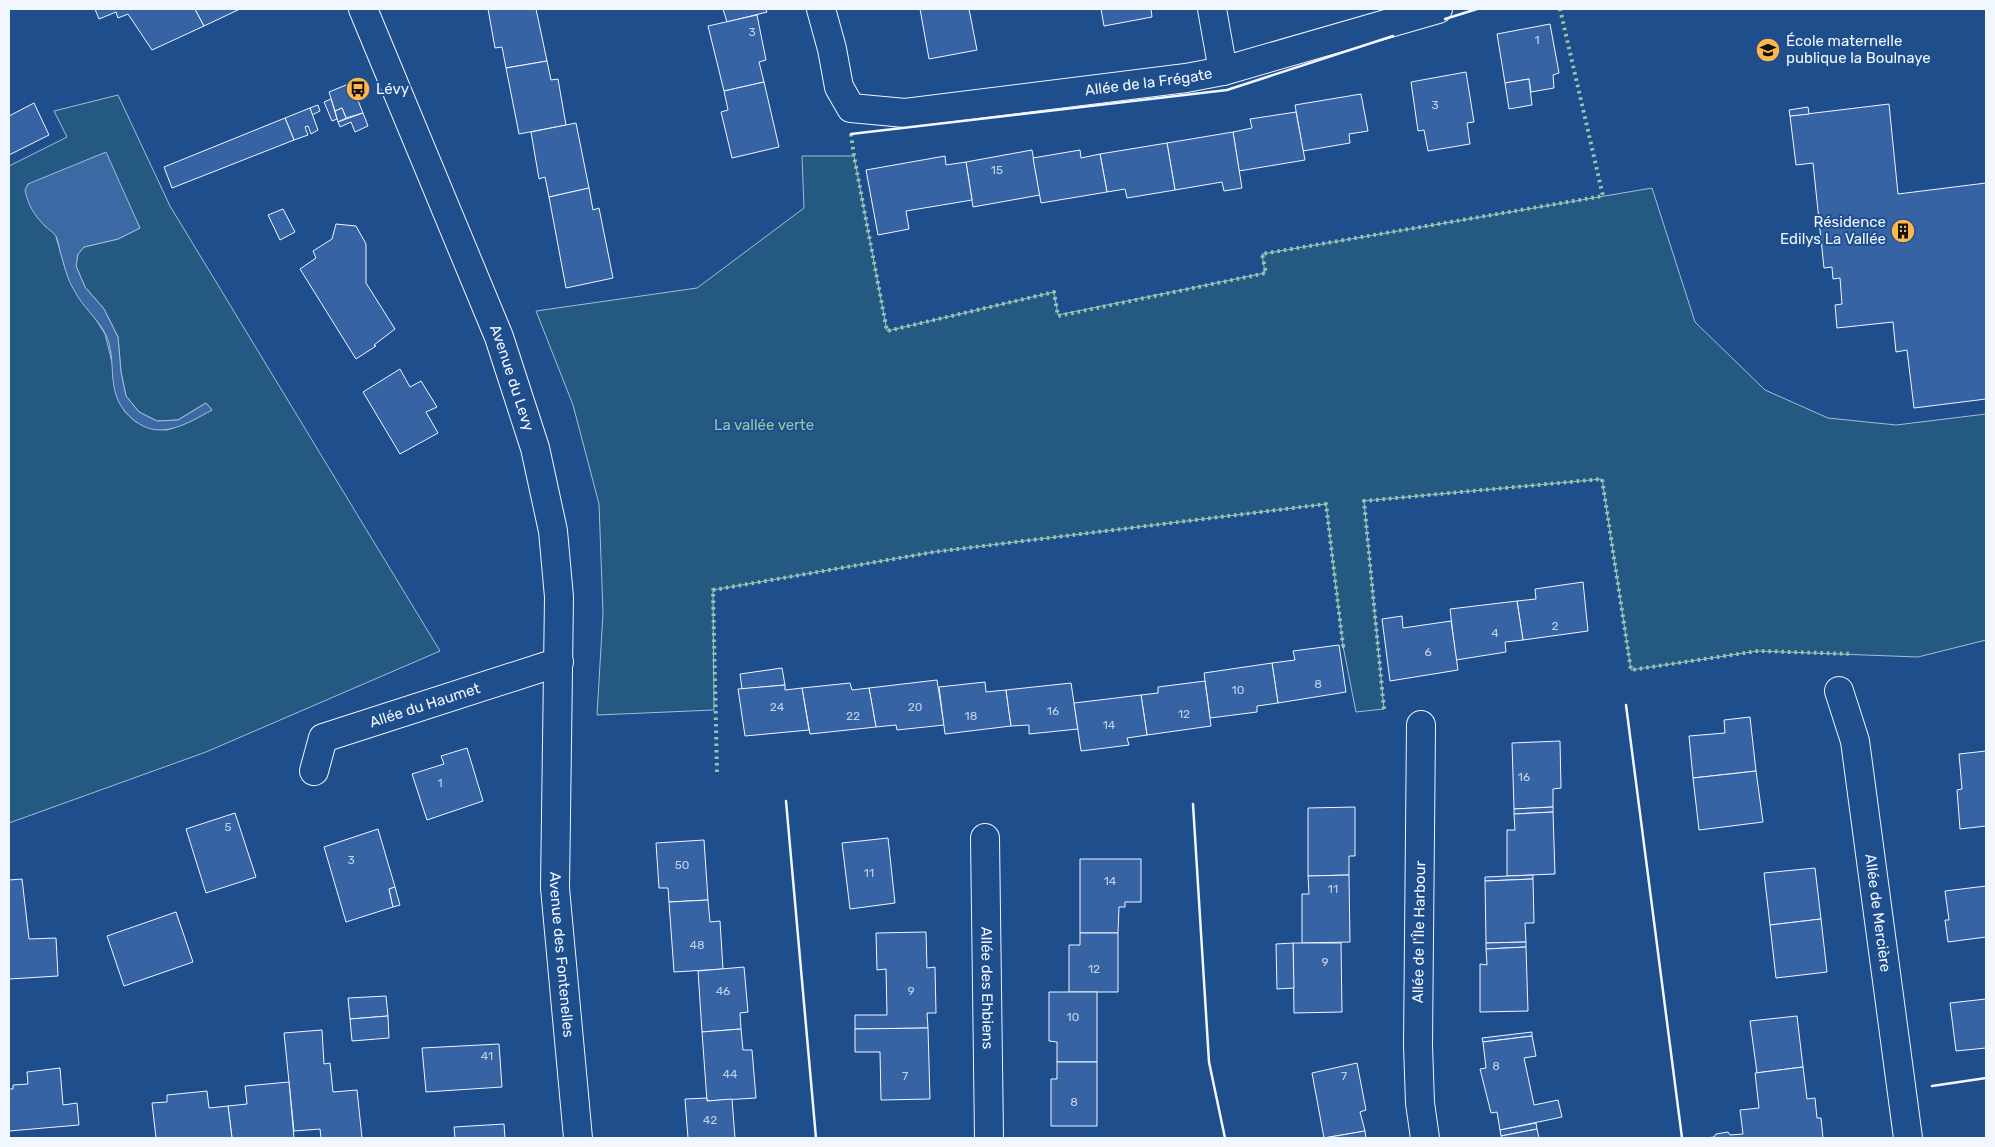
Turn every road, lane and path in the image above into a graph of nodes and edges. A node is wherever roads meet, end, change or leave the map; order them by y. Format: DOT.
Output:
graph roads {
  1 [pos="363,9"];
  2 [pos="821,9"];
  3 [pos="1212,9"];
  4 [pos="1438,9"];
  5 [pos="1223,71"];
  6 [pos="559,662"];
  7 [pos="1839,691"];
  8 [pos="1421,725"];
  9 [pos="555,770"];
  10 [pos="314,772"];
  11 [pos="985,838"];
  12 [pos="578,1138"];
  13 [pos="989,1138"];
  14 [pos="1425,1138"];
  15 [pos="1908,1138"];
  1 -- 6 [label="street, Avenue du Levy"];
  2 -- 5 [label="street, Allée de la Frégate"];
  3 -- 5 [label="street"];
  4 -- 5 [label="street, Allée de la Frégate"];
  6 -- 9 [label="street, Avenue du Levy"];
  6 -- 10 [label="street, Allée du Haumet"];
  7 -- 15 [label="street, Allée de Mercière"];
  8 -- 14 [label="street, Allée de l'Île Harbour"];
  9 -- 12 [label="street, Avenue des Fontenelles"];
  11 -- 13 [label="street, Allée des Ehbiens"];
}
